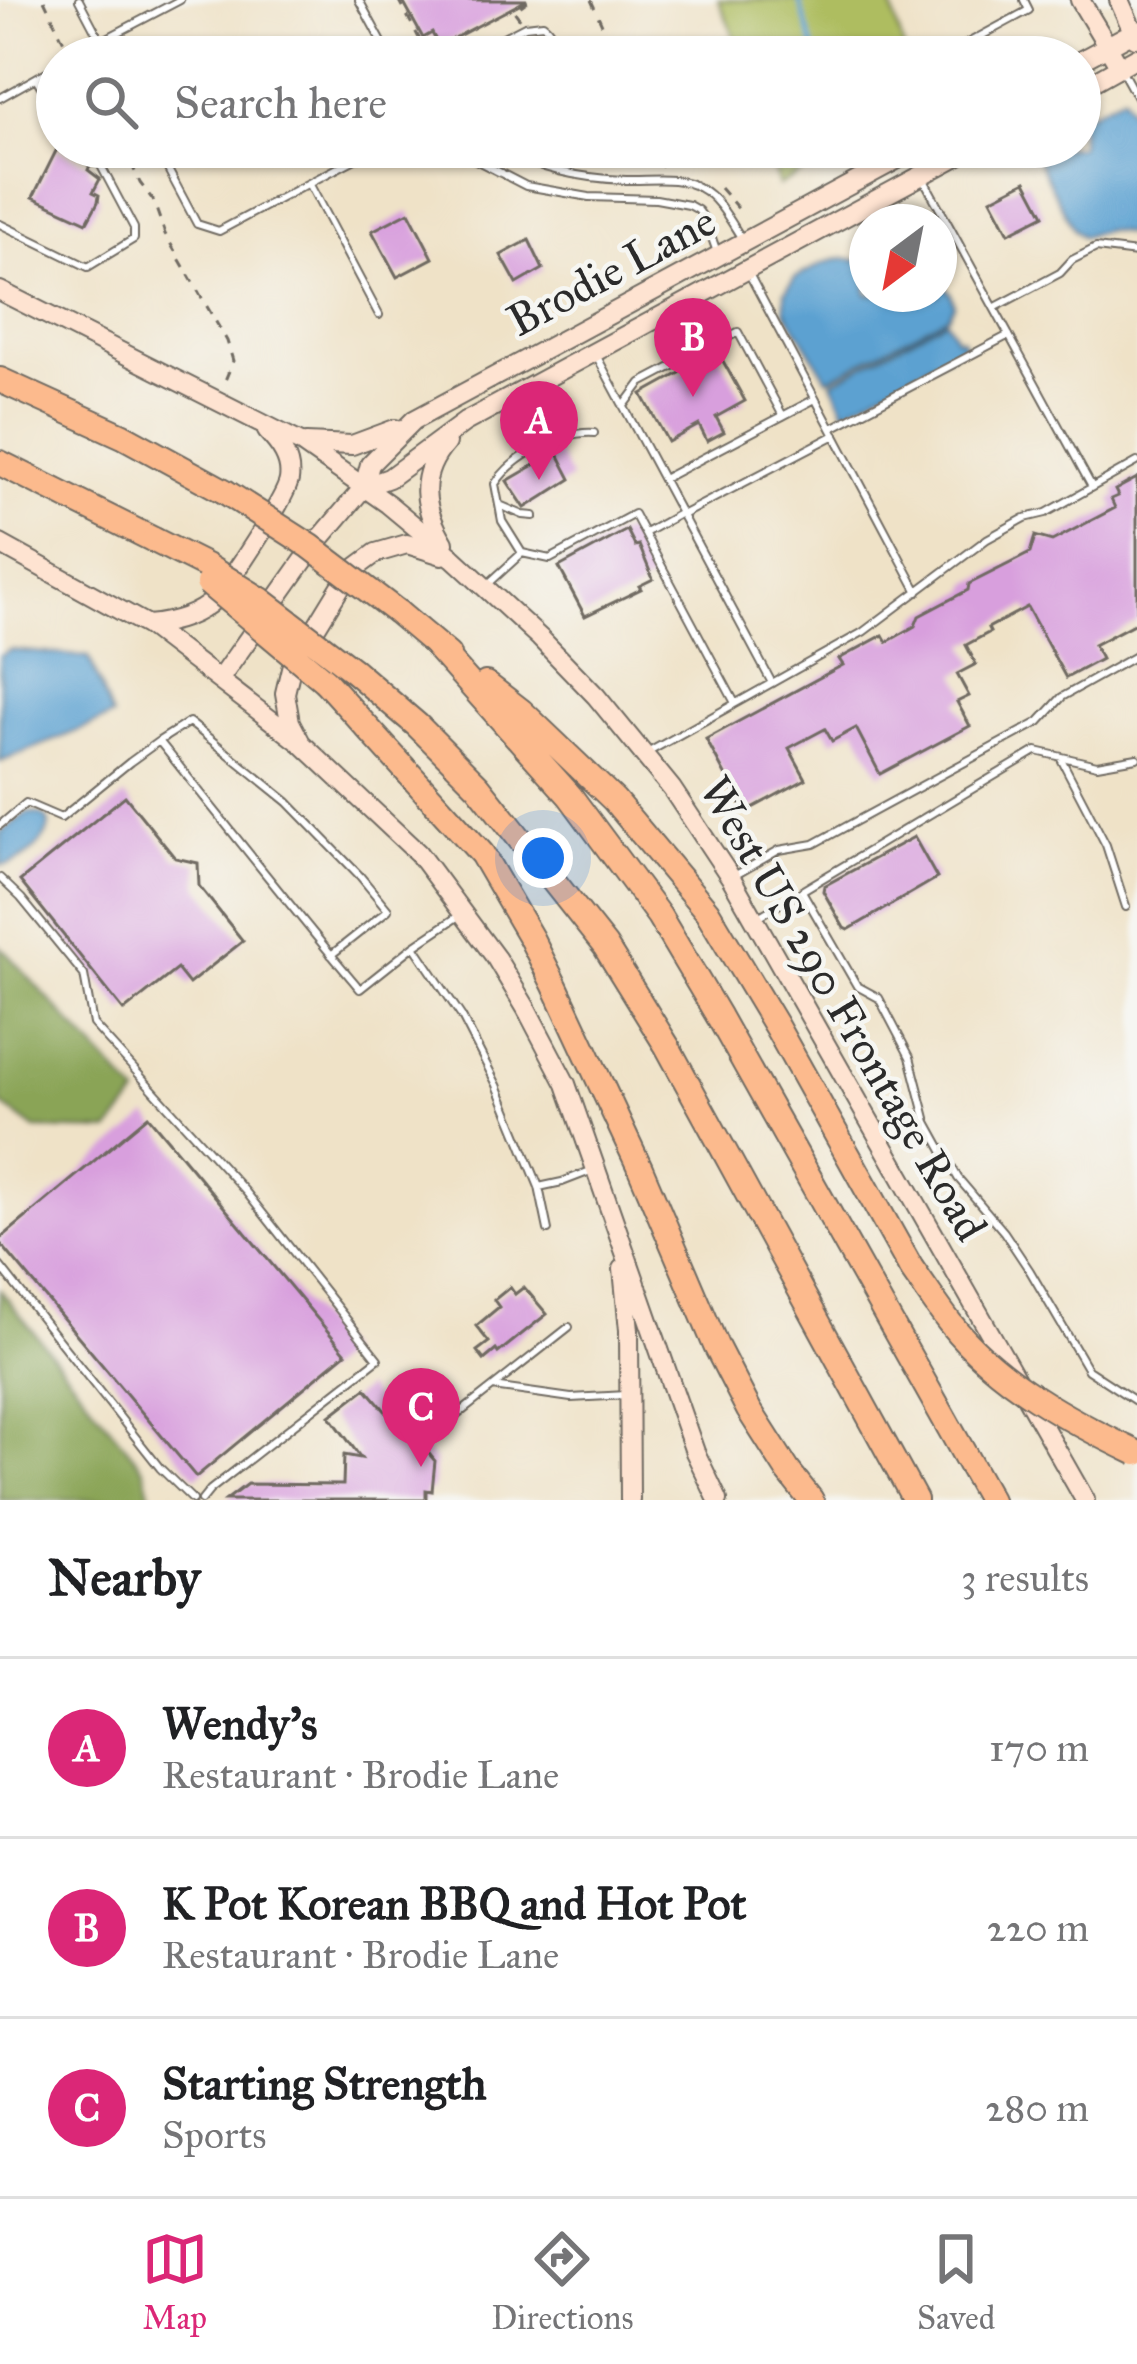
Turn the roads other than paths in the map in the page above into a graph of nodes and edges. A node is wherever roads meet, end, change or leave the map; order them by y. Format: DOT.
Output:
graph roads {
  1 [pos="79,0"];
  2 [pos="180,0"];
  3 [pos="359,0"];
  4 [pos="1024,0"];
  5 [pos="1080,0"];
  6 [pos="1119,0"];
  7 [pos="98,36"];
  8 [pos="112,36"];
  9 [pos="379,36"];
  10 [pos="505,36"];
  11 [pos="553,36"];
  12 [pos="981,36"];
  13 [pos="1107,46"];
  14 [pos="1133,47"];
  15 [pos="1101,49"];
  16 [pos="1101,72"];
  17 [pos="36,78"];
  18 [pos="0,98"];
  19 [pos="1137,98"];
  20 [pos="102,168"];
  21 [pos="167,168"];
  22 [pos="338,168"];
  23 [pos="491,168"];
  24 [pos="545,168"];
  25 [pos="881,168"];
  26 [pos="936,168"];
  27 [pos="922,176"];
  28 [pos="309,183"];
  29 [pos="833,194"];
  30 [pos="0,224"];
  31 [pos="744,242"];
  32 [pos="1137,253"];
  33 [pos="718,256"];
  34 [pos="746,270"];
  35 [pos="0,291"];
  36 [pos="994,308"];
  37 [pos="380,315"];
  38 [pos="1009,335"];
  39 [pos="595,352"];
  40 [pos="0,380"];
  41 [pos="815,399"];
  42 [pos="624,406"];
  43 [pos="783,416"];
  44 [pos="255,418"];
  45 [pos="414,420"];
  46 [pos="464,422"];
  47 [pos="833,432"];
  48 [pos="594,433"];
  49 [pos="301,443"];
  50 [pos="1137,462"];
  51 [pos="0,463"];
  52 [pos="663,479"];
  53 [pos="364,487"];
  54 [pos="1093,488"];
  55 [pos="499,504"];
  56 [pos="682,514"];
  57 [pos="534,516"];
  58 [pos="644,533"];
  59 [pos="154,540"];
  60 [pos="0,544"];
  61 [pos="522,553"];
  62 [pos="453,558"];
  63 [pos="485,588"];
  64 [pos="918,592"];
  65 [pos="147,625"];
  66 [pos="436,646"];
  67 [pos="1137,655"];
  68 [pos="219,680"];
  69 [pos="772,683"];
  70 [pos="736,703"];
  71 [pos="159,742"];
  72 [pos="301,743"];
  73 [pos="644,754"];
  74 [pos="1059,756"];
  75 [pos="1137,758"];
  76 [pos="0,825"];
  77 [pos="0,878"];
  78 [pos="731,878"];
  79 [pos="802,891"];
  80 [pos="1126,907"];
  81 [pos="463,913"];
  82 [pos="755,920"];
  83 [pos="414,946"];
  84 [pos="331,956"];
  85 [pos="596,1168"];
  86 [pos="539,1186"];
  87 [pos="548,1230"];
  88 [pos="619,1234"];
  89 [pos="0,1266"];
  90 [pos="569,1327"];
  91 [pos="493,1387"];
  92 [pos="631,1395"];
  93 [pos="1137,1402"];
  94 [pos="437,1431"];
  95 [pos="1137,1453"];
  96 [pos="1067,1471"];
  97 [pos="193,1500"];
  98 [pos="202,1500"];
  99 [pos="630,1500"];
  100 [pos="718,1500"];
  101 [pos="811,1500"];
  102 [pos="916,1500"];
  103 [pos="990,1500"];
  104 [pos="1085,1500"];
  105 [pos="1101,1500"];
  1 -- 7 [label="lane"];
  2 -- 8 [label="lane"];
  3 -- 9 [label="lane"];
  4 -- 12 [label="lane"];
  5 -- 13 [label="main road"];
  6 -- 14 [label="main road"];
  10 -- 11 [label="lane"];
  13 -- 14 [label="main road"];
  13 -- 14 [label="main road"];
  13 -- 15 [label="main road"];
  14 -- 16 [label="main road"];
  14 -- 19 [label="lane"];
  17 -- 18 [label="lane"];
  20 -- 30 [label="lane"];
  21 -- 28 [label="lane"];
  22 -- 28 [label="lane"];
  23 -- 33 [label="lane"];
  24 -- 31 [label="lane"];
  25 -- 29 [label="main road, Brodie Lane"];
  26 -- 27 [label="main road, Brodie Lane"];
  27 -- 34 [label="main road, Brodie Lane"];
  27 -- 36 [label="lane"];
  28 -- 37 [label="lane"];
  29 -- 31 [label="main road, Brodie Lane"];
  29 -- 34 [label="main road"];
  31 -- 33 [label="main road, Brodie Lane"];
  32 -- 36 [label="lane"];
  33 -- 45 [label="main road, Brodie Lane"];
  34 -- 39 [label="main road, Brodie Lane"];
  34 -- 41 [label="lane"];
  35 -- 44 [label="main road, West US 290 Frontage Road"];
  36 -- 38 [label="lane"];
  38 -- 47 [label="lane"];
  38 -- 54 [label="lane"];
  39 -- 42 [label="lane"];
  39 -- 46 [label="main road, Brodie Lane"];
  40 -- 66 [label="highway, bridge"];
  41 -- 43 [label="lane"];
  41 -- 47 [label="lane"];
  42 -- 43 [label="lane"];
  42 -- 52 [label="lane"];
  43 -- 52 [label="lane"];
  44 -- 49 [label="main road, West US 290 Frontage Road"];
  44 -- 65 [label="main road"];
  45 -- 49 [label="main road"];
  45 -- 53 [label="main road, Brodie Lane"];
  46 -- 53 [label="main road, Brodie Lane"];
  46 -- 62 [label="main road"];
  47 -- 56 [label="lane"];
  47 -- 64 [label="lane"];
  48 -- 55 [label="lane"];
  49 -- 53 [label="main road, West US 290 Frontage Road"];
  50 -- 54 [label="lane"];
  51 -- 59 [label="highway"];
  52 -- 56 [label="lane"];
  53 -- 62 [label="main road, West US 290 Frontage Road"];
  53 -- 68 [label="main road, Brodie Lane"];
  54 -- 64 [label="lane"];
  55 -- 57 [label="lane"];
  55 -- 61 [label="lane"];
  56 -- 58 [label="lane"];
  56 -- 69 [label="lane"];
  58 -- 61 [label="lane"];
  58 -- 70 [label="lane"];
  59 -- 101 [label="highway, bridge"];
  59 -- 102 [label="highway, bridge"];
  60 -- 65 [label="main road"];
  61 -- 63 [label="lane"];
  62 -- 63 [label="main road, West US 290 Frontage Road"];
  62 -- 72 [label="main road"];
  63 -- 73 [label="main road, West US 290 Frontage Road"];
  64 -- 69 [label="lane"];
  65 -- 68 [label="main road"];
  66 -- 95 [label="highway, bridge"];
  66 -- 103 [label="highway"];
  67 -- 78 [label="lane"];
  68 -- 72 [label="main road"];
  69 -- 70 [label="lane"];
  70 -- 73 [label="lane"];
  71 -- 76 [label="lane"];
  71 -- 84 [label="lane"];
  71 -- 84 [label="lane"];
  72 -- 81 [label="main road"];
  73 -- 78 [label="main road, West US 290 Frontage Road"];
  74 -- 75 [label="lane"];
  74 -- 79 [label="lane"];
  74 -- 80 [label="lane"];
  77 -- 98 [label="lane"];
  78 -- 82 [label="main road, West US 290 Frontage Road"];
  79 -- 82 [label="lane"];
  79 -- 93 [label="lane"];
  81 -- 83 [label="lane"];
  81 -- 85 [label="main road"];
  82 -- 96 [label="main road, West US 290 Frontage Road"];
  83 -- 84 [label="lane"];
  83 -- 86 [label="lane"];
  85 -- 86 [label="lane"];
  85 -- 88 [label="main road"];
  86 -- 87 [label="lane"];
  88 -- 92 [label="main road"];
  88 -- 100 [label="main road"];
  89 -- 97 [label="lane"];
  90 -- 91 [label="lane"];
  91 -- 92 [label="lane"];
  91 -- 94 [label="lane"];
  92 -- 99 [label="main road"];
  96 -- 104 [label="main road, West US 290 Frontage Road"];
  96 -- 105 [label="main road"];
}
